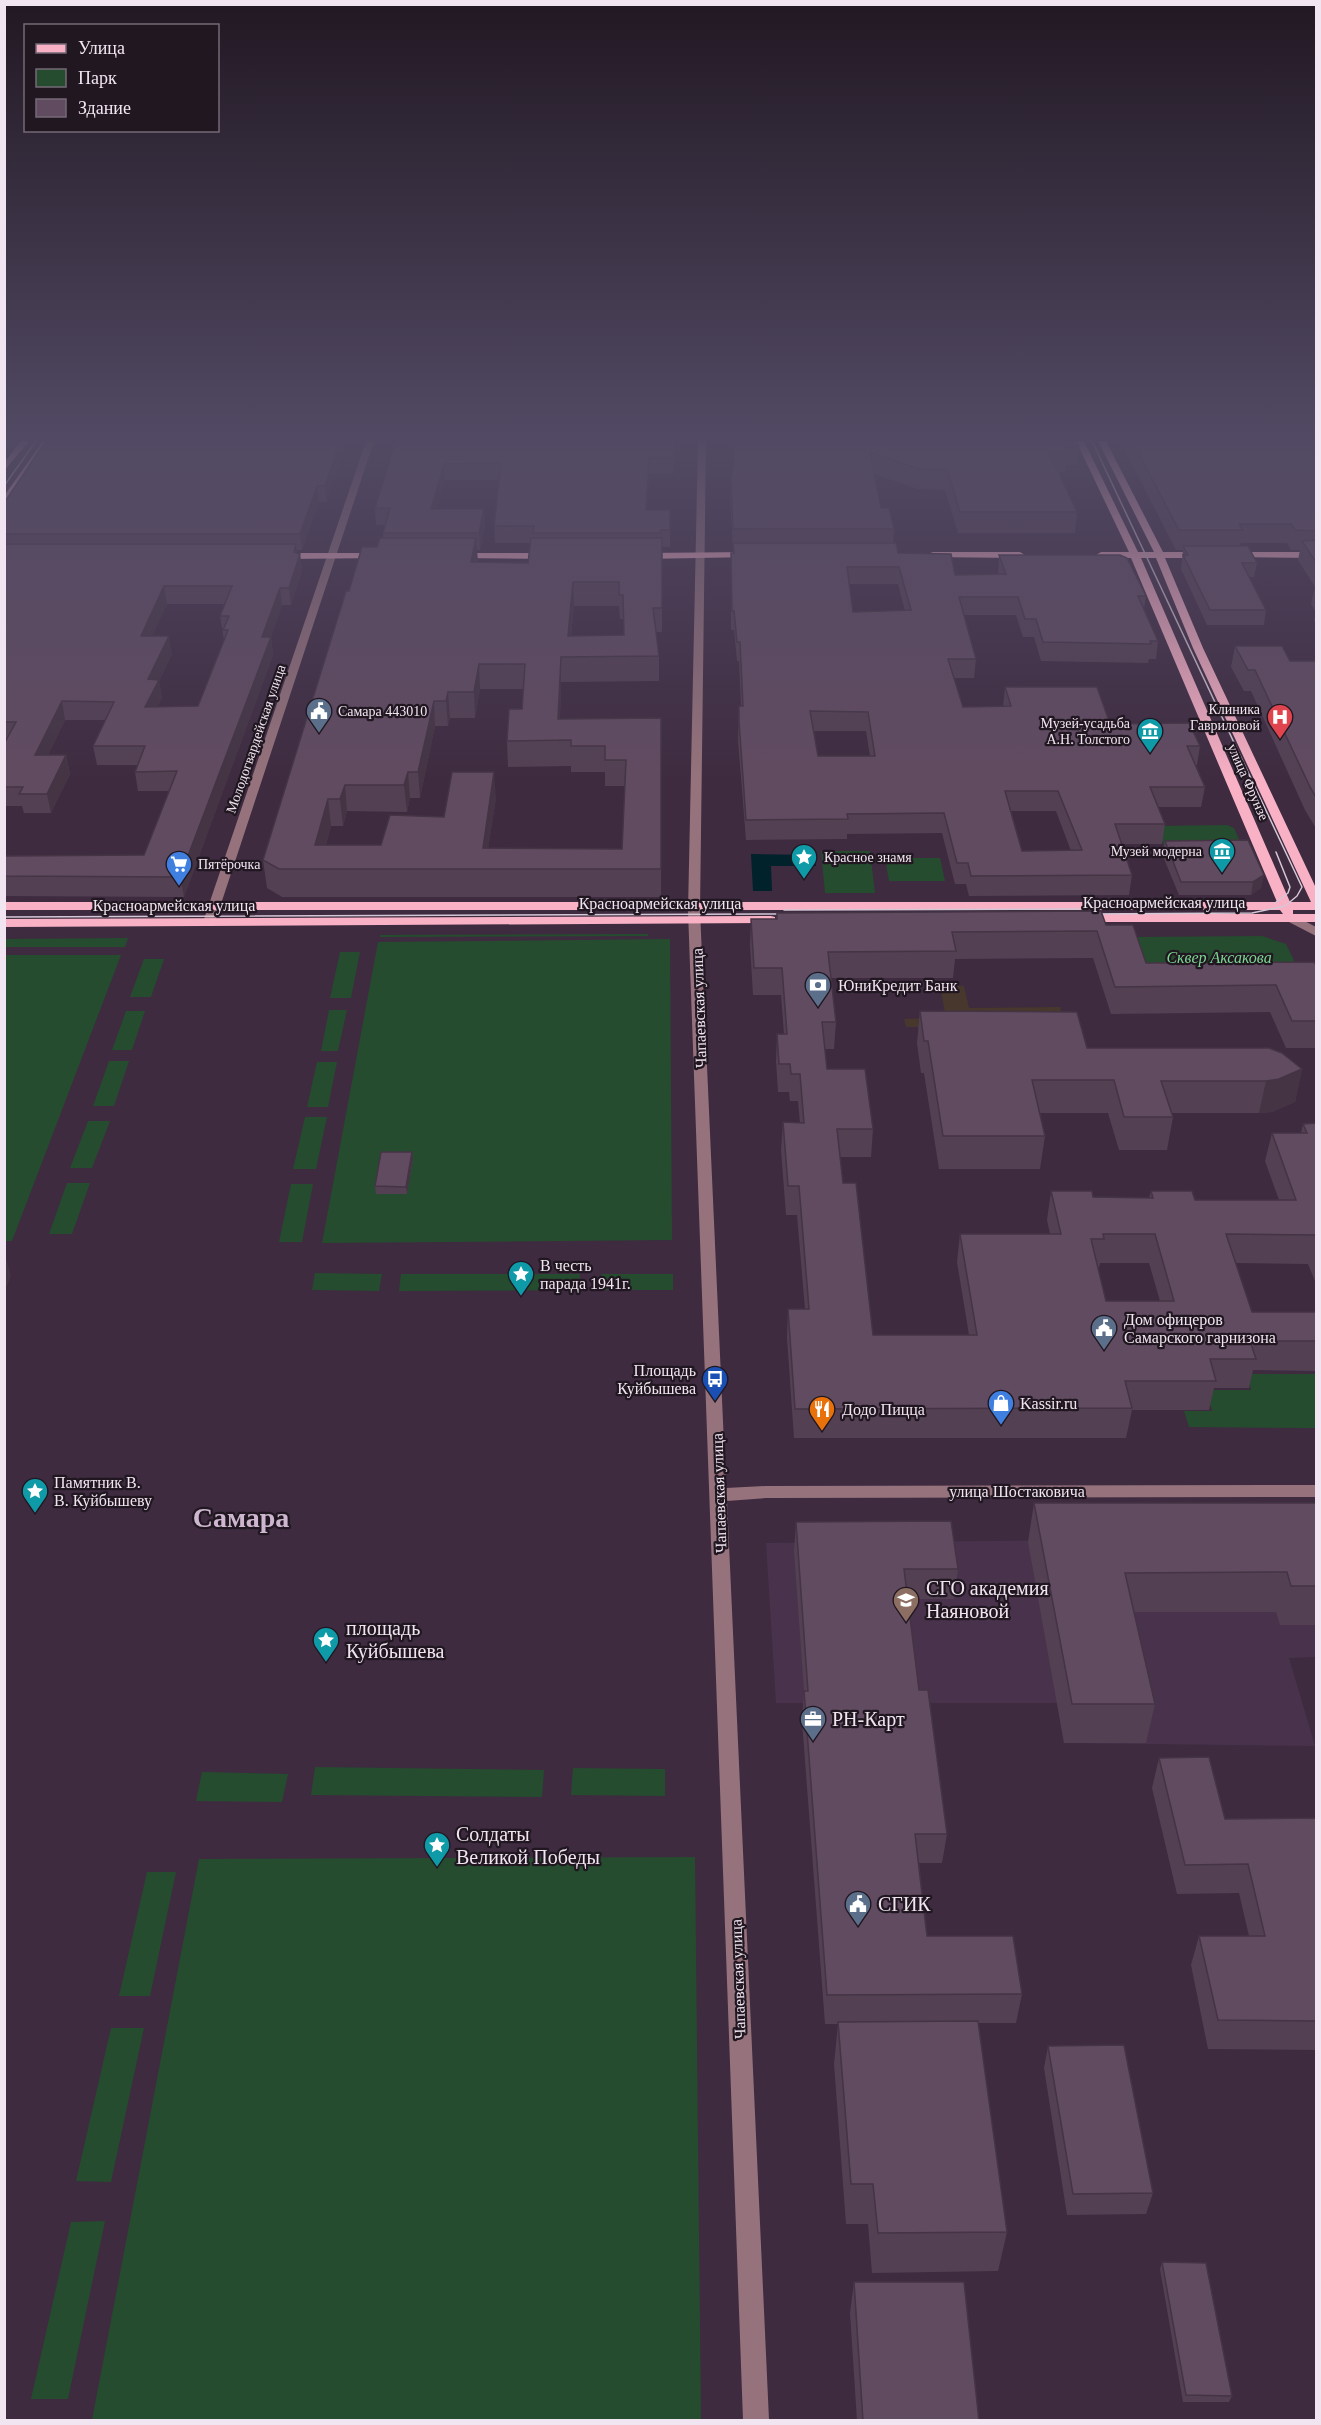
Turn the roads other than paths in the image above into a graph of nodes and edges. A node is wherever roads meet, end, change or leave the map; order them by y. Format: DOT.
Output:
graph roads {
  1 [pos="634,555"];
  2 [pos="760,555"];
  3 [pos="923,555"];
  4 [pos="1029,555"];
  5 [pos="1088,555"];
  6 [pos="1135,555"];
  7 [pos="1158,555"];
  8 [pos="1317,555"];
  9 [pos="276,556"];
  10 [pos="332,556"];
  11 [pos="386,556"];
  12 [pos="445,556"];
  13 [pos="563,556"];
  14 [pos="700,556"];
  15 [pos="1317,900"];
  16 [pos="4,906"];
  17 [pos="215,906"];
  18 [pos="1317,906"];
  19 [pos="1288,912"];
  20 [pos="695,913"];
  21 [pos="1317,918"];
  22 [pos="4,922"];
  23 [pos="209,922"];
  24 [pos="1316,932"];
  25 [pos="1317,1491"];
  26 [pos="718,1495"];
  27 [pos="756,2421"];
  1 -- 14 [label="main road"];
  2 -- 14 [label="main road"];
  3 -- 4 [label="main road"];
  5 -- 6 [label="main road"];
  6 -- 7 [label="main road"];
  6 -- 19 [label="main road, улица Фрунзе"];
  7 -- 8 [label="main road"];
  7 -- 15 [label="main road, улица Фрунзе"];
  9 -- 10 [label="main road"];
  10 -- 11 [label="main road"];
  10 -- 17 [label="street, Молодогвардейская улица"];
  12 -- 13 [label="main road"];
  14 -- 20 [label="street, Чапаевская улица"];
  16 -- 17 [label="main road, Красноармейская улица"];
  17 -- 20 [label="main road, Красноармейская улица"];
  17 -- 23 [label="street, Молодогвардейская улица"];
  18 -- 19 [label="main road"];
  19 -- 20 [label="main road, Красноармейская улица"];
  19 -- 21 [label="main road, Красноармейская улица"];
  19 -- 24 [label="street"];
  20 -- 23 [label="main road, Красноармейская улица"];
  20 -- 26 [label="street, Чапаевская улица"];
  22 -- 23 [label="main road, Красноармейская улица"];
  25 -- 26 [label="street, улица Шостаковича"];
  26 -- 27 [label="street, Чапаевская улица"];
}
